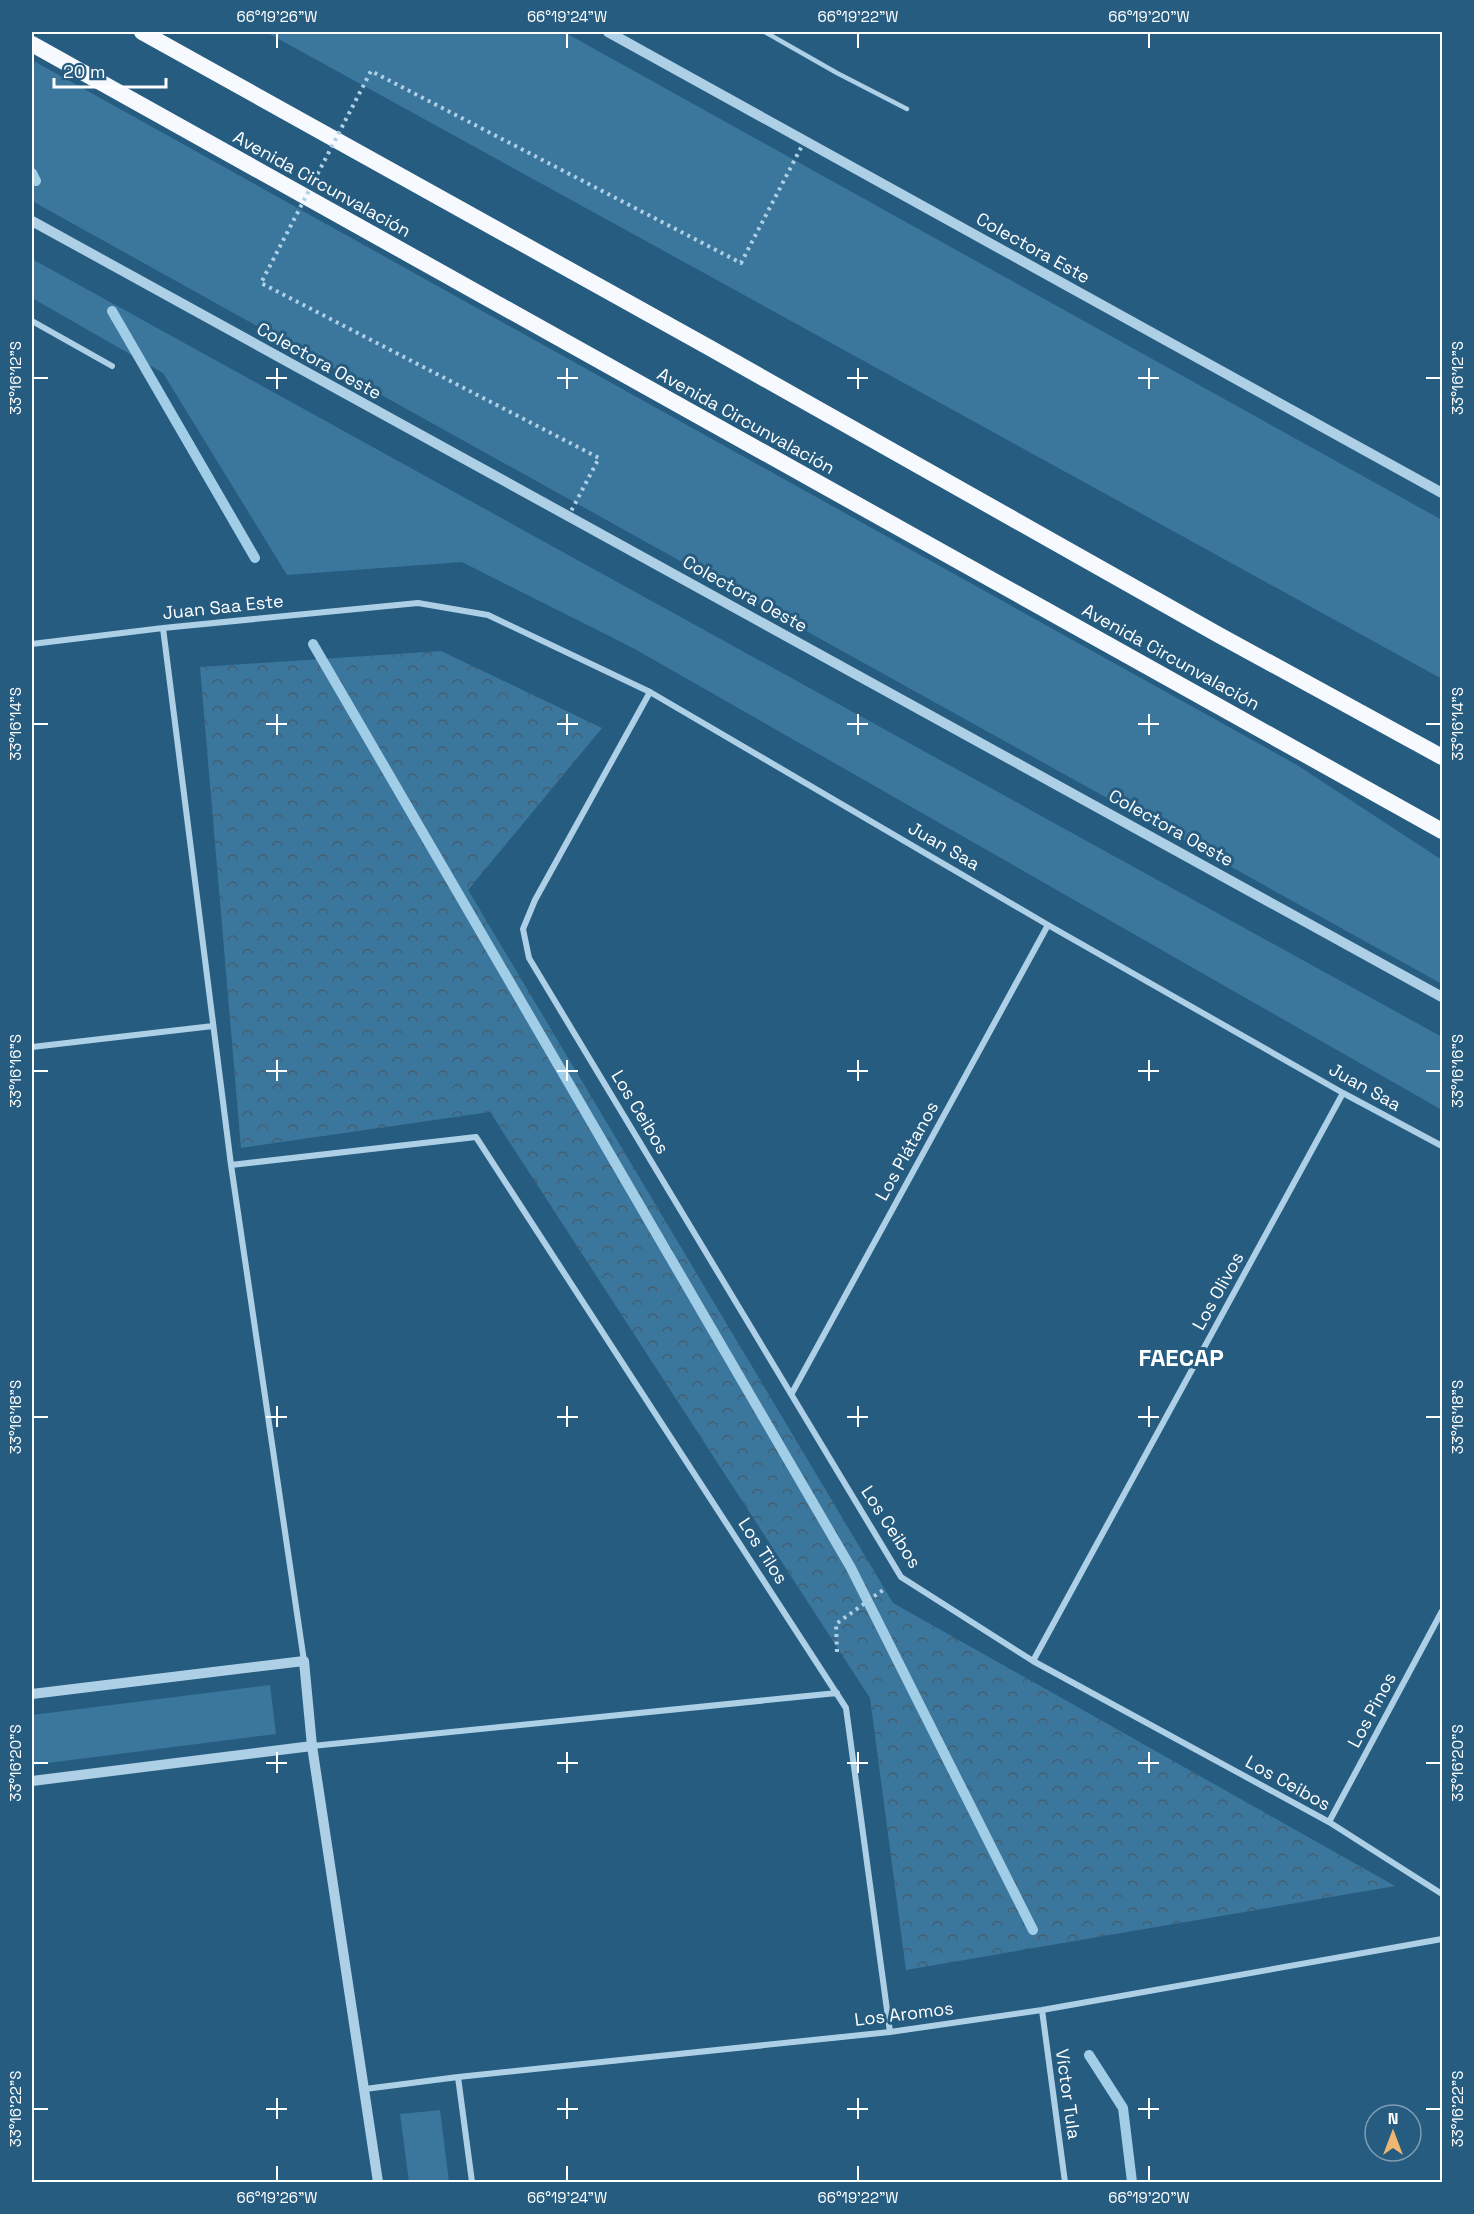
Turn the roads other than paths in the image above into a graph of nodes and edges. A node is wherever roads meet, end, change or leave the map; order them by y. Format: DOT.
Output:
graph roads {
  1 [pos="142,32"];
  2 [pos="608,32"];
  3 [pos="765,32"];
  4 [pos="32,44"];
  5 [pos="907,109"];
  6 [pos="32,221"];
  7 [pos="32,321"];
  8 [pos="112,366"];
  9 [pos="1443,493"];
  10 [pos="418,603"];
  11 [pos="164,628"];
  12 [pos="32,644"];
  13 [pos="650,692"];
  14 [pos="1443,758"];
  15 [pos="1443,831"];
  16 [pos="1048,925"];
  17 [pos="1443,997"];
  18 [pos="213,1026"];
  19 [pos="32,1047"];
  20 [pos="1343,1093"];
  21 [pos="1443,1146"];
  22 [pos="231,1165"];
  23 [pos="792,1392"];
  24 [pos="1443,1611"];
  25 [pos="304,1661"];
  26 [pos="1033,1661"];
  27 [pos="837,1693"];
  28 [pos="32,1694"];
  29 [pos="312,1746"];
  30 [pos="32,1781"];
  31 [pos="1329,1822"];
  32 [pos="1443,1894"];
  33 [pos="1443,1939"];
  34 [pos="1042,2010"];
  35 [pos="890,2032"];
  36 [pos="458,2077"];
  37 [pos="365,2089"];
  38 [pos="378,2182"];
  39 [pos="472,2182"];
  40 [pos="1065,2182"];
  1 -- 14 [label="highway"];
  2 -- 9 [label="street, Colectora Este"];
  3 -- 5 [label="lane"];
  4 -- 15 [label="highway, Avenida Circunvalación"];
  6 -- 17 [label="street, Colectora Oeste"];
  7 -- 8 [label="street"];
  10 -- 11 [label="street, Juan Saa Este"];
  10 -- 13 [label="street, Juan Saa"];
  11 -- 12 [label="street, Juan Saa Este"];
  11 -- 18 [label="street"];
  13 -- 16 [label="street, Juan Saa"];
  13 -- 23 [label="street, Los Ceibos"];
  16 -- 20 [label="street, Juan Saa"];
  16 -- 23 [label="street, Los Plátanos"];
  18 -- 19 [label="street"];
  18 -- 22 [label="street"];
  20 -- 21 [label="street, Juan Saa"];
  20 -- 26 [label="street, Los Olivos"];
  22 -- 25 [label="street"];
  22 -- 27 [label="street, Los Tilos"];
  23 -- 26 [label="street, Los Ceibos"];
  24 -- 31 [label="street, Los Pinos"];
  25 -- 28 [label="street"];
  25 -- 29 [label="street"];
  26 -- 31 [label="street, Los Ceibos"];
  27 -- 29 [label="street"];
  27 -- 35 [label="street, Los Tilos"];
  29 -- 30 [label="street"];
  29 -- 37 [label="street"];
  31 -- 32 [label="street, Los Ceibos"];
  33 -- 34 [label="street, Los Aromos"];
  34 -- 35 [label="street, Los Aromos"];
  34 -- 40 [label="street, Víctor Tula"];
  35 -- 36 [label="street, Los Aromos"];
  36 -- 37 [label="street, Los Aromos"];
  36 -- 39 [label="street"];
  37 -- 38 [label="street"];
}
